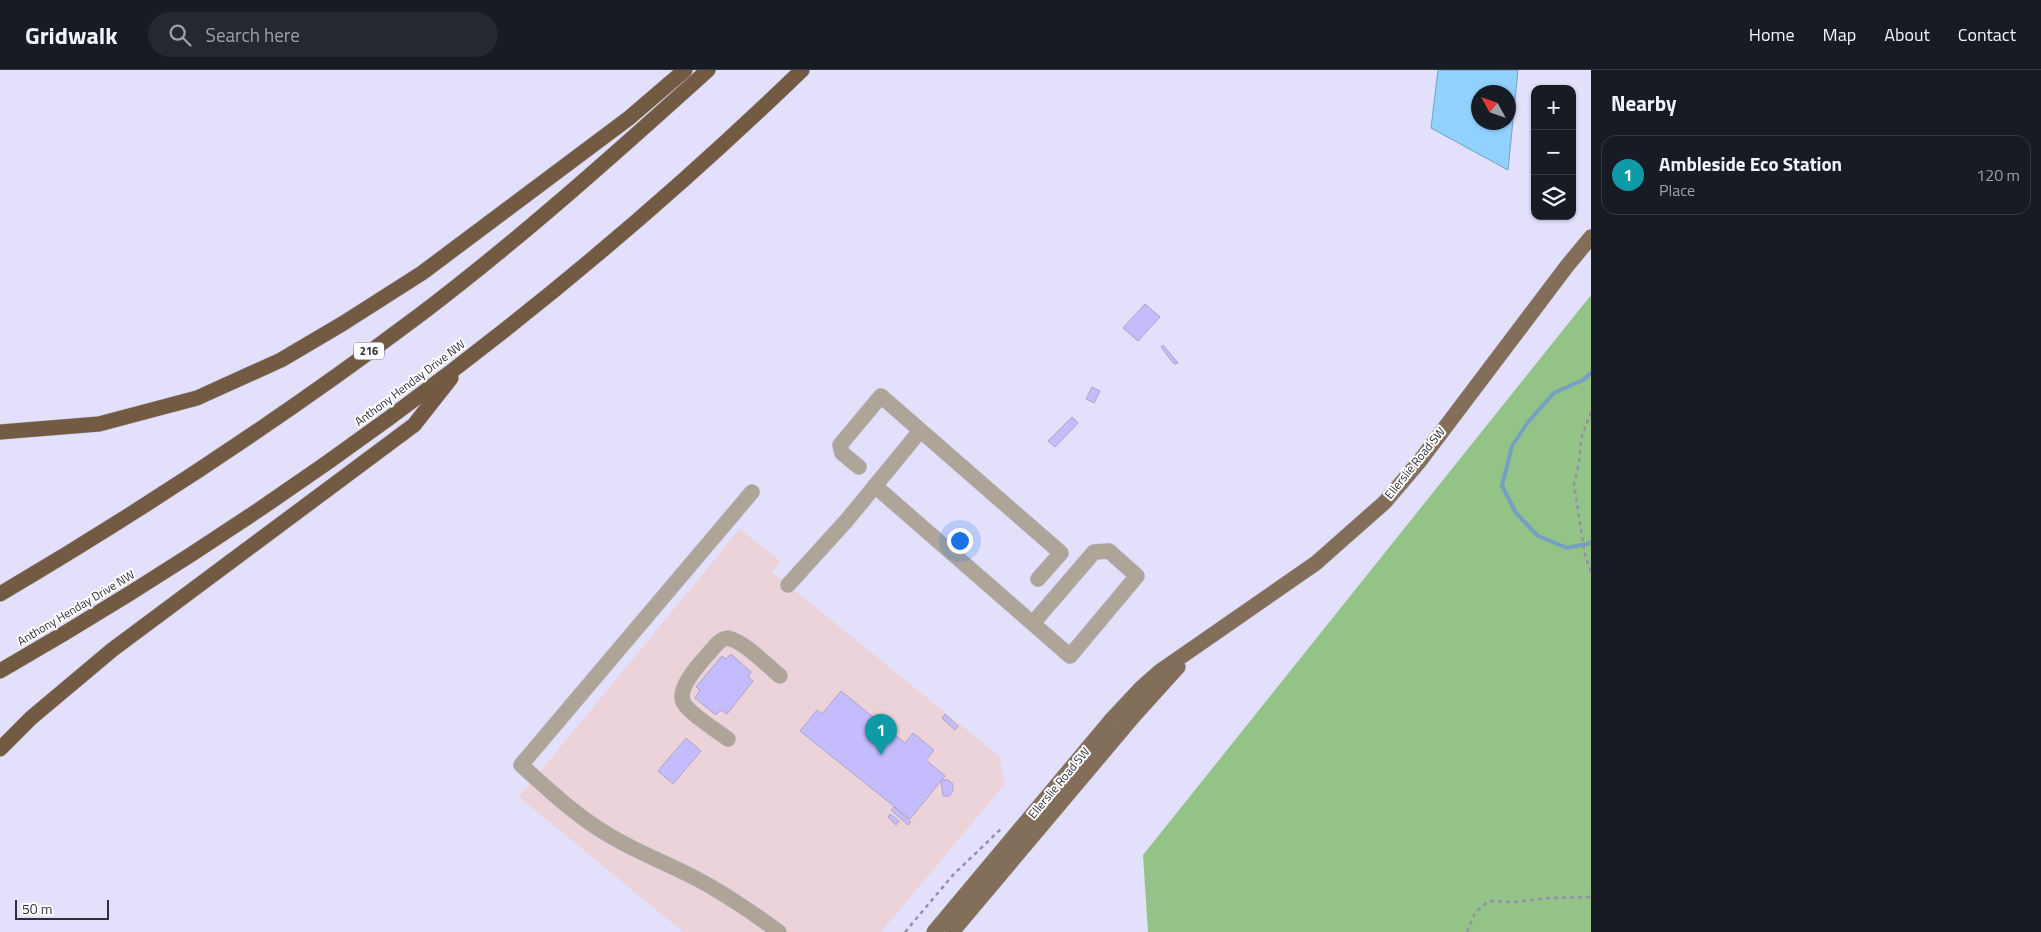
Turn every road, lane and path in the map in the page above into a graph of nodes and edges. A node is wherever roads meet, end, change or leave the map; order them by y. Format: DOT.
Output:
graph roads {
  1 [pos="685,70"];
  2 [pos="708,70"];
  3 [pos="802,70"];
  4 [pos="1591,237"];
  5 [pos="464,362"];
  6 [pos="1591,412"];
  7 [pos="920,431"];
  8 [pos="0,432"];
  9 [pos="859,468"];
  10 [pos="875,486"];
  11 [pos="752,492"];
  12 [pos="1591,572"];
  13 [pos="1038,579"];
  14 [pos="788,585"];
  15 [pos="0,594"];
  16 [pos="1033,623"];
  17 [pos="1197,647"];
  18 [pos="0,670"];
  19 [pos="780,676"];
  20 [pos="728,739"];
  21 [pos="0,749"];
  22 [pos="1006,823"];
  23 [pos="1591,898"];
  24 [pos="779,932"];
  25 [pos="905,932"];
  26 [pos="934,932"];
  27 [pos="952,932"];
  28 [pos="1467,932"];
  1 -- 8 [label="highway"];
  2 -- 15 [label="highway, 216"];
  3 -- 5 [label="highway, Anthony Henday Drive NW"];
  4 -- 17 [label="main road, Ellerslie Road SW"];
  5 -- 18 [label="highway, Anthony Henday Drive NW"];
  5 -- 21 [label="highway"];
  6 -- 12 [label="path"];
  7 -- 9 [label="lane"];
  7 -- 10 [label="lane"];
  7 -- 13 [label="lane"];
  10 -- 14 [label="lane"];
  10 -- 16 [label="lane"];
  11 -- 24 [label="lane"];
  16 -- 16 [label="lane"];
  17 -- 26 [label="main road, Ellerslie Road SW"];
  17 -- 27 [label="main road, Ellerslie Road SW"];
  19 -- 20 [label="lane"];
  22 -- 25 [label="path"];
  23 -- 28 [label="path"];
}
